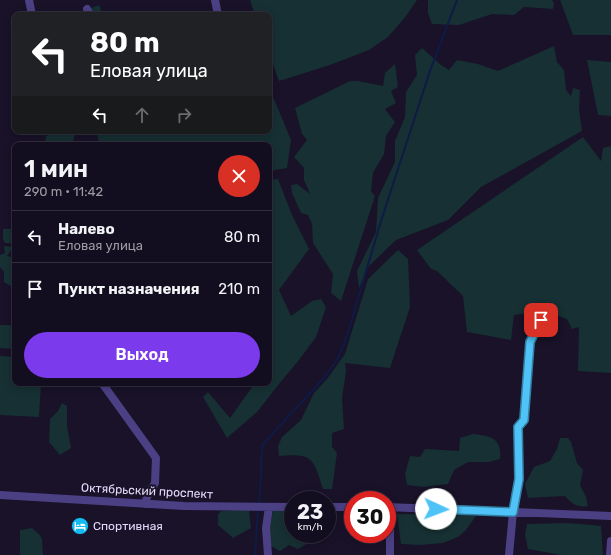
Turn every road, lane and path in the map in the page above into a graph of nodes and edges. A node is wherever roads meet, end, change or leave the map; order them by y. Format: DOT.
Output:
graph roads {
  1 [pos="29,0"];
  2 [pos="215,0"];
  3 [pos="31,12"];
  4 [pos="217,12"];
  5 [pos="541,320"];
  6 [pos="104,386"];
  7 [pos="0,495"];
  8 [pos="145,504"];
  9 [pos="269,506"];
  10 [pos="284,507"];
  11 [pos="396,507"];
  12 [pos="513,512"];
  13 [pos="611,516"];
  14 [pos="611,541"];
  15 [pos="390,543"];
  16 [pos="268,555"];
  17 [pos="390,555"];
  18 [pos="509,555"];
  19 [pos="610,555"];
  1 -- 3 [label="street"];
  2 -- 4 [label="street"];
  5 -- 12 [label="street"];
  6 -- 8 [label="street"];
  7 -- 8 [label="street, Октябрьский проспект"];
  8 -- 9 [label="street, Октябрьский проспект"];
  9 -- 10 [label="street, Октябрьский проспект"];
  9 -- 16 [label="street"];
  11 -- 12 [label="street"];
  12 -- 13 [label="street"];
  12 -- 18 [label="street"];
  14 -- 19 [label="street"];
  15 -- 17 [label="street"];
}
